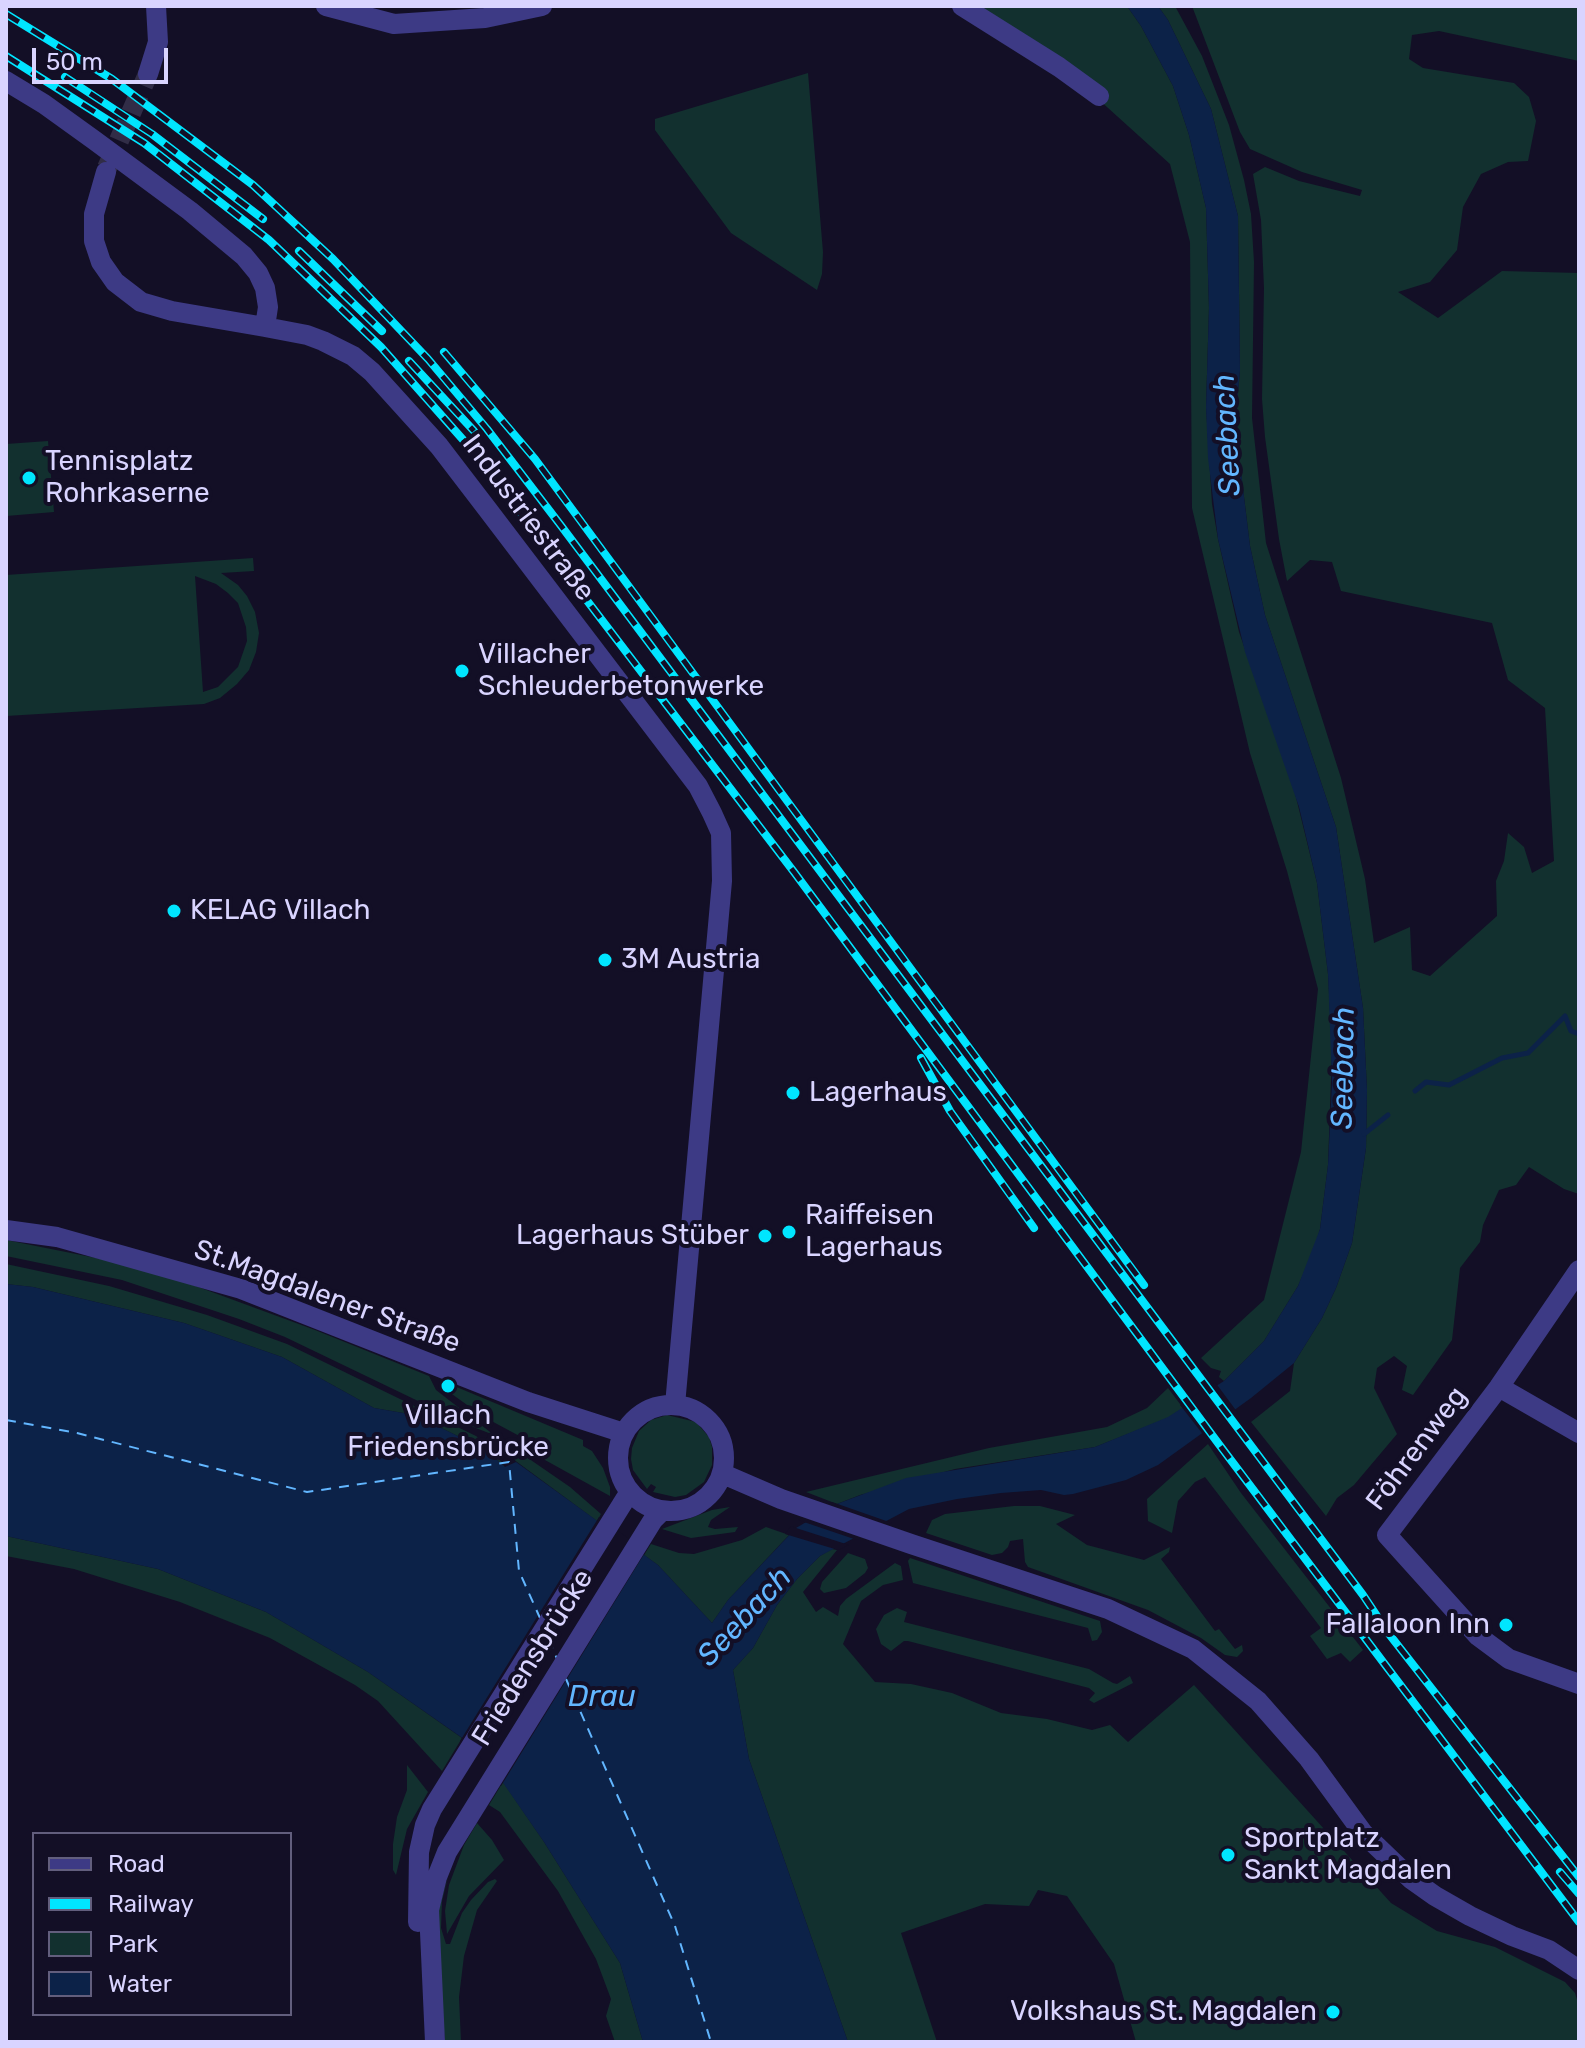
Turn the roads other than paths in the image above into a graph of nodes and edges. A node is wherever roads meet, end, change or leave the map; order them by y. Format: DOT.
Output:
graph roads {
  1 [pos="156,6"];
  2 [pos="326,6"];
  3 [pos="542,6"];
  4 [pos="962,6"];
  5 [pos="148,74"];
  6 [pos="6,81"];
  7 [pos="1099,96"];
  8 [pos="106,172"];
  9 [pos="265,327"];
  10 [pos="6,1230"];
  11 [pos="1579,1270"];
  12 [pos="1499,1387"];
  13 [pos="675,1405"];
  14 [pos="624,1433"];
  15 [pos="1579,1433"];
  16 [pos="723,1474"];
  17 [pos="627,1498"];
  18 [pos="658,1515"];
  19 [pos="1579,1684"];
  20 [pos="1579,1970"];
  21 [pos="433,2009"];
  22 [pos="435,2042"];
  1 -- 5 [label="street"];
  2 -- 3 [label="street"];
  4 -- 7 [label="street"];
  6 -- 9 [label="street"];
  8 -- 9 [label="street, Industriestraße"];
  9 -- 13 [label="street, Industriestraße"];
  10 -- 14 [label="street, St.Magdalener Straße"];
  11 -- 12 [label="street, Föhrenweg"];
  12 -- 15 [label="street"];
  12 -- 19 [label="street, Föhrenweg"];
  13 -- 14 [label="street"];
  13 -- 16 [label="street"];
  14 -- 17 [label="street"];
  16 -- 18 [label="street"];
  16 -- 20 [label="street"];
  17 -- 18 [label="street"];
  17 -- 21 [label="street, Friedensbrücke"];
  18 -- 21 [label="street, Friedensbrücke"];
  21 -- 22 [label="street"];
}
